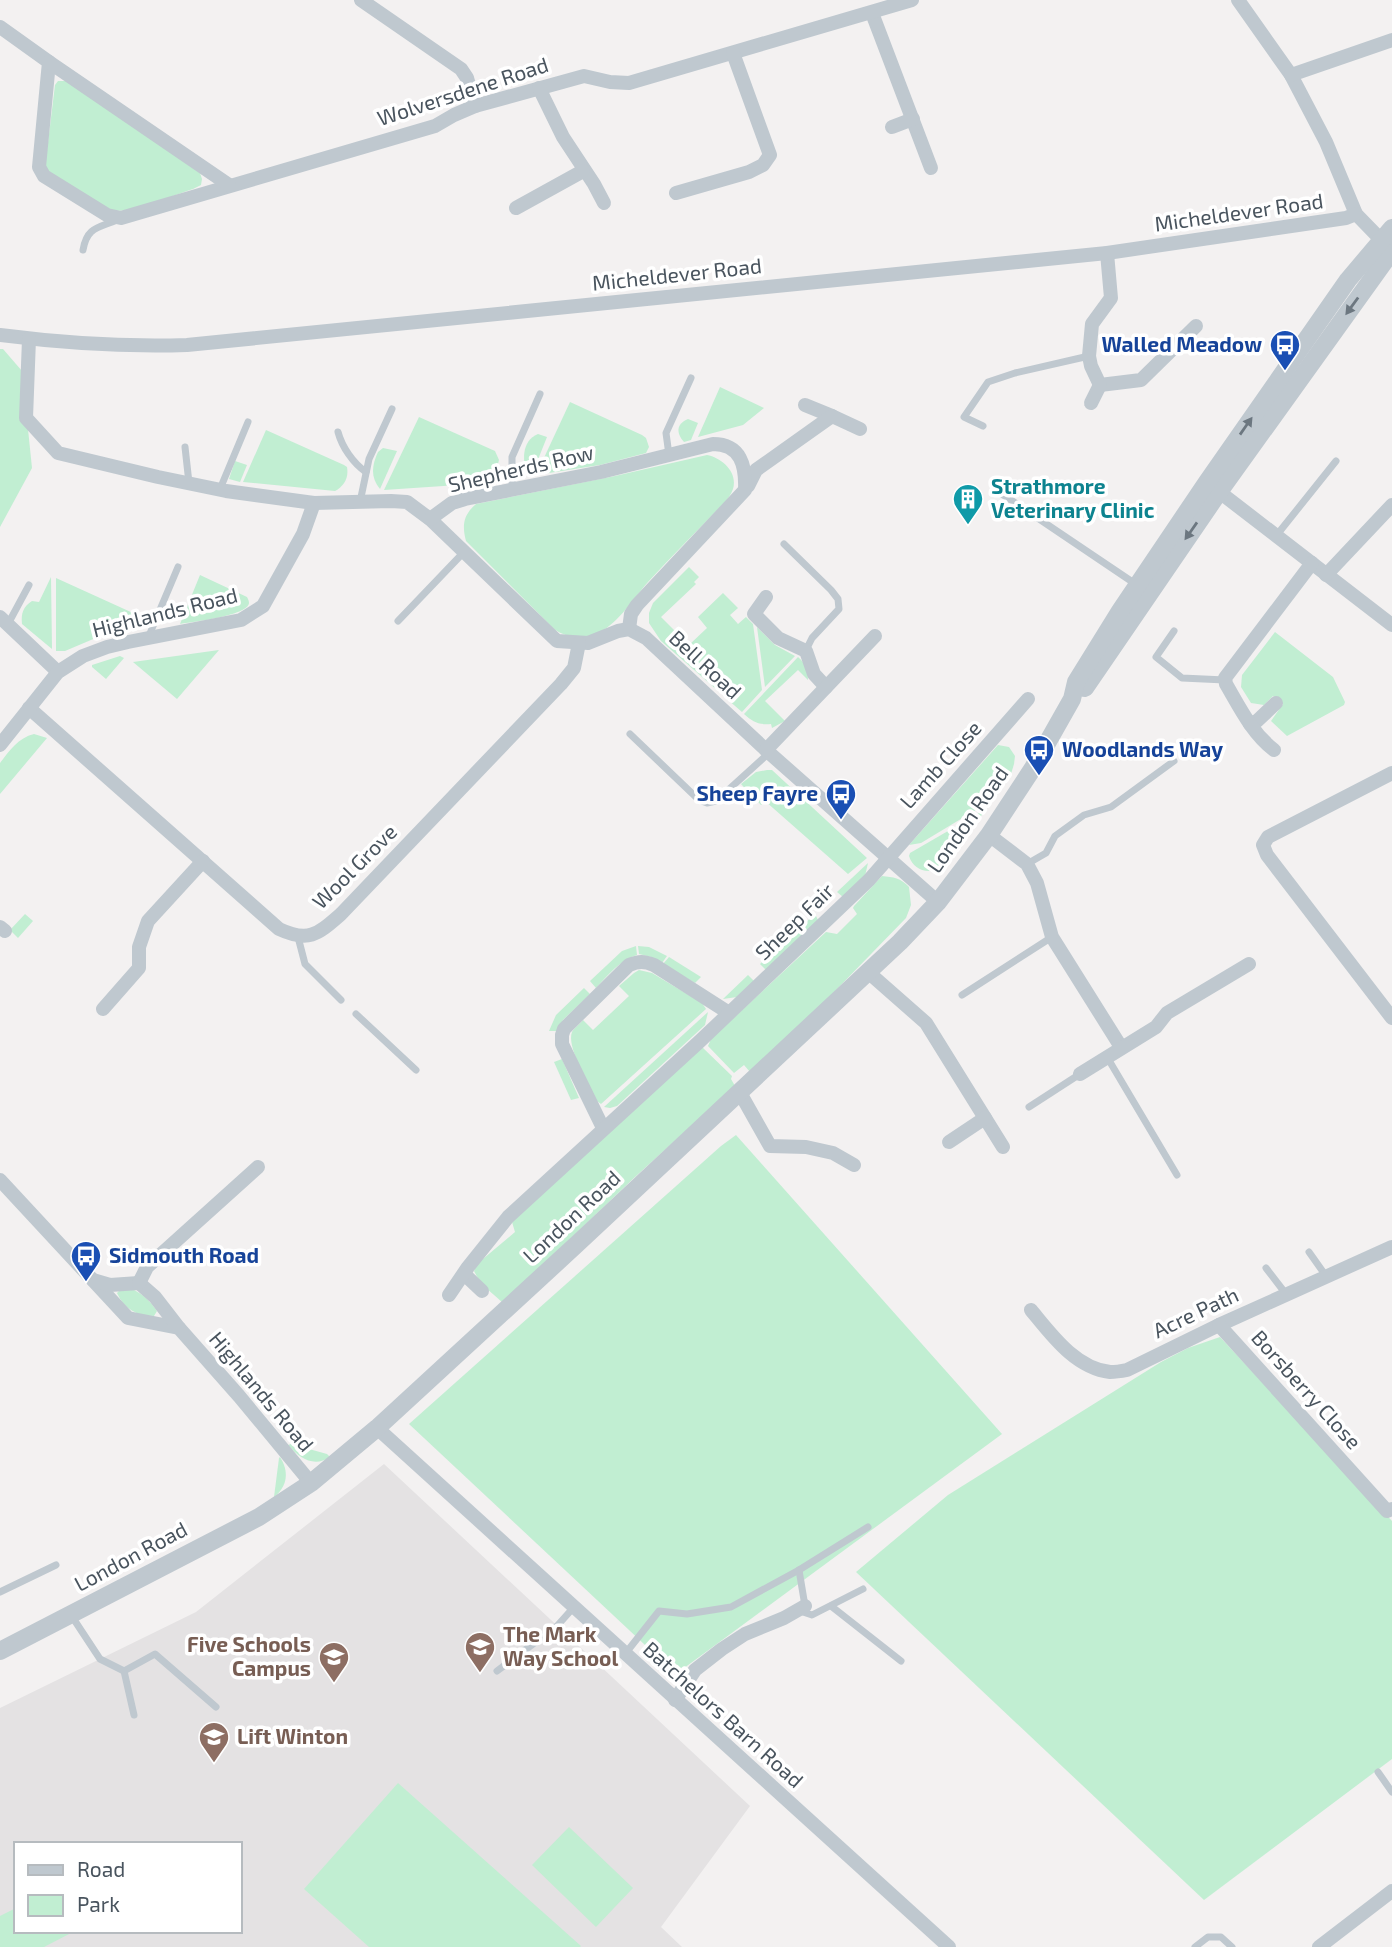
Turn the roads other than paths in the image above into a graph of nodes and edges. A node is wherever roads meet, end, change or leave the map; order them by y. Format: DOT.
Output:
graph roads {
  1 [pos="361,0"];
  2 [pos="912,0"];
  3 [pos="1238,0"];
  4 [pos="872,13"];
  5 [pos="0,27"];
  6 [pos="1392,40"];
  7 [pos="733,53"];
  8 [pos="49,62"];
  9 [pos="1291,75"];
  10 [pos="539,88"];
  11 [pos="475,106"];
  12 [pos="913,120"];
  13 [pos="892,127"];
  14 [pos="931,168"];
  15 [pos="583,171"];
  16 [pos="229,185"];
  17 [pos="676,193"];
  18 [pos="604,203"];
  19 [pos="516,208"];
  20 [pos="1356,214"];
  21 [pos="121,218"];
  22 [pos="1389,242"];
  23 [pos="83,250"];
  24 [pos="1107,253"];
  25 [pos="1196,327"];
  26 [pos="0,335"];
  27 [pos="29,339"];
  28 [pos="1088,356"];
  29 [pos="691,378"];
  30 [pos="1100,385"];
  31 [pos="540,394"];
  32 [pos="1091,402"];
  33 [pos="806,405"];
  34 [pos="392,409"];
  35 [pos="832,416"];
  36 [pos="248,422"];
  37 [pos="983,426"];
  38 [pos="860,429"];
  39 [pos="338,432"];
  40 [pos="186,447"];
  41 [pos="669,455"];
  42 [pos="1336,461"];
  43 [pos="366,472"];
  44 [pos="189,484"];
  45 [pos="1213,487"];
  46 [pos="512,489"];
  47 [pos="219,490"];
  48 [pos="745,490"];
  49 [pos="999,492"];
  50 [pos="314,503"];
  51 [pos="360,503"];
  52 [pos="1392,505"];
  53 [pos="430,519"];
  54 [pos="1276,536"];
  55 [pos="784,544"];
  56 [pos="464,552"];
  57 [pos="1311,564"];
  58 [pos="178,567"];
  59 [pos="1326,575"];
  60 [pos="29,585"];
  61 [pos="1143,589"];
  62 [pos="766,597"];
  63 [pos="4,621"];
  64 [pos="398,621"];
  65 [pos="1392,625"];
  66 [pos="629,629"];
  67 [pos="1174,631"];
  68 [pos="874,636"];
  69 [pos="148,639"];
  70 [pos="579,643"];
  71 [pos="806,651"];
  72 [pos="58,672"];
  73 [pos="1226,680"];
  74 [pos="826,687"];
  75 [pos="1028,699"];
  76 [pos="1276,703"];
  77 [pos="29,708"];
  78 [pos="1250,724"];
  79 [pos="630,734"];
  80 [pos="0,746"];
  81 [pos="1274,750"];
  82 [pos="768,752"];
  83 [pos="1174,761"];
  84 [pos="1392,772"];
  85 [pos="989,835"];
  86 [pos="886,859"];
  87 [pos="203,861"];
  88 [pos="1027,864"];
  89 [pos="937,902"];
  90 [pos="298,937"];
  91 [pos="1052,937"];
  92 [pos="1249,964"];
  93 [pos="868,972"];
  94 [pos="962,995"];
  95 [pos="341,1000"];
  96 [pos="1387,1002"];
  97 [pos="103,1009"];
  98 [pos="729,1013"];
  99 [pos="356,1014"];
  100 [pos="1392,1018"];
  101 [pos="1121,1048"];
  102 [pos="1106,1056"];
  103 [pos="416,1070"];
  104 [pos="1080,1074"];
  105 [pos="740,1091"];
  106 [pos="1029,1107"];
  107 [pos="985,1118"];
  108 [pos="603,1128"];
  109 [pos="949,1142"];
  110 [pos="1003,1147"];
  111 [pos="854,1165"];
  112 [pos="258,1167"];
  113 [pos="1177,1175"];
  114 [pos="0,1180"];
  115 [pos="1392,1247"];
  116 [pos="1309,1252"];
  117 [pos="1266,1268"];
  118 [pos="464,1274"];
  119 [pos="1326,1276"];
  120 [pos="93,1280"];
  121 [pos="139,1283"];
  122 [pos="482,1291"];
  123 [pos="1287,1294"];
  124 [pos="449,1295"];
  125 [pos="1031,1310"];
  126 [pos="1219,1325"];
  127 [pos="179,1328"];
  128 [pos="377,1428"];
  129 [pos="311,1483"];
  130 [pos="1392,1509"];
  131 [pos="868,1527"];
  132 [pos="56,1565"];
  133 [pos="799,1570"];
  134 [pos="863,1589"];
  135 [pos="0,1592"];
  136 [pos="831,1606"];
  137 [pos="575,1607"];
  138 [pos="802,1608"];
  139 [pos="71,1614"];
  140 [pos="0,1651"];
  141 [pos="625,1654"];
  142 [pos="901,1661"];
  143 [pos="124,1671"];
  144 [pos="497,1671"];
  145 [pos="675,1700"];
  146 [pos="216,1707"];
  147 [pos="134,1715"];
  148 [pos="1378,1772"];
  149 [pos="1392,1792"];
  150 [pos="1392,1891"];
  151 [pos="949,1947"];
  152 [pos="1195,1947"];
  153 [pos="1232,1947"];
  154 [pos="1319,1947"];
  1 -- 11 [label="street"];
  2 -- 4 [label="street, Wolversdene Road"];
  3 -- 9 [label="street"];
  4 -- 7 [label="street, Wolversdene Road"];
  4 -- 12 [label="street"];
  5 -- 8 [label="street"];
  6 -- 9 [label="street"];
  7 -- 10 [label="street, Wolversdene Road"];
  7 -- 17 [label="street"];
  8 -- 16 [label="street"];
  8 -- 21 [label="street"];
  9 -- 20 [label="street"];
  10 -- 11 [label="street, Wolversdene Road"];
  10 -- 15 [label="street"];
  11 -- 16 [label="street, Wolversdene Road"];
  12 -- 13 [label="street"];
  12 -- 14 [label="street"];
  15 -- 18 [label="street"];
  15 -- 19 [label="street"];
  16 -- 21 [label="street, Wolversdene Road"];
  20 -- 22 [label="street"];
  20 -- 24 [label="street, Micheldever Road"];
  21 -- 23 [label="lane"];
  22 -- 45 [label="street, London Road"];
  24 -- 27 [label="street, Micheldever Road"];
  24 -- 28 [label="street"];
  25 -- 30 [label="street"];
  26 -- 27 [label="street, Micheldever Road"];
  27 -- 44 [label="street, Shepherds Row"];
  28 -- 30 [label="street"];
  28 -- 37 [label="lane"];
  29 -- 41 [label="lane"];
  30 -- 32 [label="street"];
  31 -- 46 [label="lane"];
  33 -- 35 [label="street"];
  34 -- 43 [label="lane"];
  35 -- 38 [label="street"];
  35 -- 48 [label="street"];
  36 -- 47 [label="lane"];
  39 -- 43 [label="lane"];
  40 -- 44 [label="lane"];
  41 -- 46 [label="street, Shepherds Row"];
  41 -- 48 [label="street, Shepherds Row"];
  42 -- 54 [label="lane"];
  43 -- 51 [label="lane"];
  44 -- 47 [label="street, Shepherds Row"];
  45 -- 54 [label="street"];
  45 -- 61 [label="street, London Road"];
  46 -- 53 [label="street, Shepherds Row"];
  47 -- 50 [label="street, Shepherds Row"];
  48 -- 66 [label="street"];
  49 -- 61 [label="lane"];
  50 -- 51 [label="street, Shepherds Row"];
  50 -- 69 [label="street, Highlands Road"];
  51 -- 53 [label="street, Shepherds Row"];
  52 -- 59 [label="street"];
  53 -- 56 [label="street"];
  54 -- 57 [label="street"];
  55 -- 71 [label="lane"];
  56 -- 64 [label="lane"];
  56 -- 70 [label="street"];
  57 -- 59 [label="street"];
  57 -- 73 [label="street"];
  58 -- 69 [label="lane"];
  59 -- 65 [label="street"];
  60 -- 63 [label="lane"];
  61 -- 85 [label="street, London Road"];
  62 -- 71 [label="street"];
  63 -- 72 [label="street"];
  66 -- 70 [label="street"];
  66 -- 82 [label="street, Bell Road"];
  67 -- 73 [label="lane"];
  68 -- 74 [label="street"];
  69 -- 72 [label="street, Highlands Road"];
  70 -- 90 [label="street, Wool Grove"];
  71 -- 74 [label="street"];
  72 -- 77 [label="street, Highlands Road"];
  73 -- 78 [label="street"];
  74 -- 82 [label="street"];
  75 -- 86 [label="street, Lamb Close"];
  76 -- 78 [label="street"];
  77 -- 80 [label="street, Highlands Road"];
  77 -- 87 [label="street"];
  78 -- 81 [label="street"];
  79 -- 82 [label="lane"];
  82 -- 86 [label="street, Bell Road"];
  83 -- 88 [label="lane"];
  84 -- 96 [label="street"];
  85 -- 88 [label="street"];
  85 -- 89 [label="street, London Road"];
  86 -- 89 [label="street, Bell Road"];
  86 -- 98 [label="street, Sheep Fair"];
  87 -- 90 [label="street"];
  87 -- 97 [label="street"];
  88 -- 91 [label="street"];
  89 -- 93 [label="street, London Road"];
  90 -- 95 [label="lane"];
  91 -- 94 [label="lane"];
  91 -- 101 [label="street"];
  92 -- 101 [label="street"];
  93 -- 105 [label="street, London Road"];
  93 -- 107 [label="street"];
  96 -- 100 [label="street"];
  98 -- 108 [label="street, Sheep Fair"];
  98 -- 108 [label="street"];
  99 -- 103 [label="lane"];
  101 -- 102 [label="street"];
  102 -- 104 [label="street"];
  102 -- 113 [label="lane"];
  104 -- 106 [label="lane"];
  105 -- 111 [label="street"];
  105 -- 128 [label="street, London Road"];
  107 -- 109 [label="street"];
  107 -- 110 [label="street"];
  108 -- 118 [label="street, Sheep Fair"];
  112 -- 121 [label="street"];
  114 -- 120 [label="street, Highlands Road"];
  115 -- 119 [label="street, Acre Path"];
  116 -- 119 [label="lane"];
  117 -- 123 [label="lane"];
  118 -- 122 [label="street"];
  118 -- 124 [label="street, Sheep Fair"];
  119 -- 123 [label="street, Acre Path"];
  120 -- 121 [label="street"];
  120 -- 127 [label="street, Highlands Road"];
  121 -- 127 [label="street, Highlands Road"];
  123 -- 126 [label="street, Acre Path"];
  125 -- 126 [label="street, Acre Path"];
  126 -- 130 [label="street, Borsberry Close"];
  127 -- 129 [label="street, Highlands Road"];
  128 -- 129 [label="street, London Road"];
  128 -- 137 [label="street, Batchelors Barn Road"];
  129 -- 139 [label="street, London Road"];
  131 -- 133 [label="lane"];
  132 -- 135 [label="lane"];
  133 -- 138 [label="lane"];
  133 -- 141 [label="lane"];
  134 -- 136 [label="lane"];
  136 -- 138 [label="lane"];
  136 -- 142 [label="lane"];
  137 -- 141 [label="street, Batchelors Barn Road"];
  137 -- 144 [label="lane"];
  138 -- 145 [label="street"];
  139 -- 140 [label="street, London Road"];
  139 -- 143 [label="lane"];
  141 -- 145 [label="street, Batchelors Barn Road"];
  143 -- 146 [label="lane"];
  143 -- 147 [label="lane"];
  145 -- 151 [label="street, Batchelors Barn Road"];
  148 -- 149 [label="lane"];
  150 -- 154 [label="street"];
  152 -- 153 [label="lane"];
}
